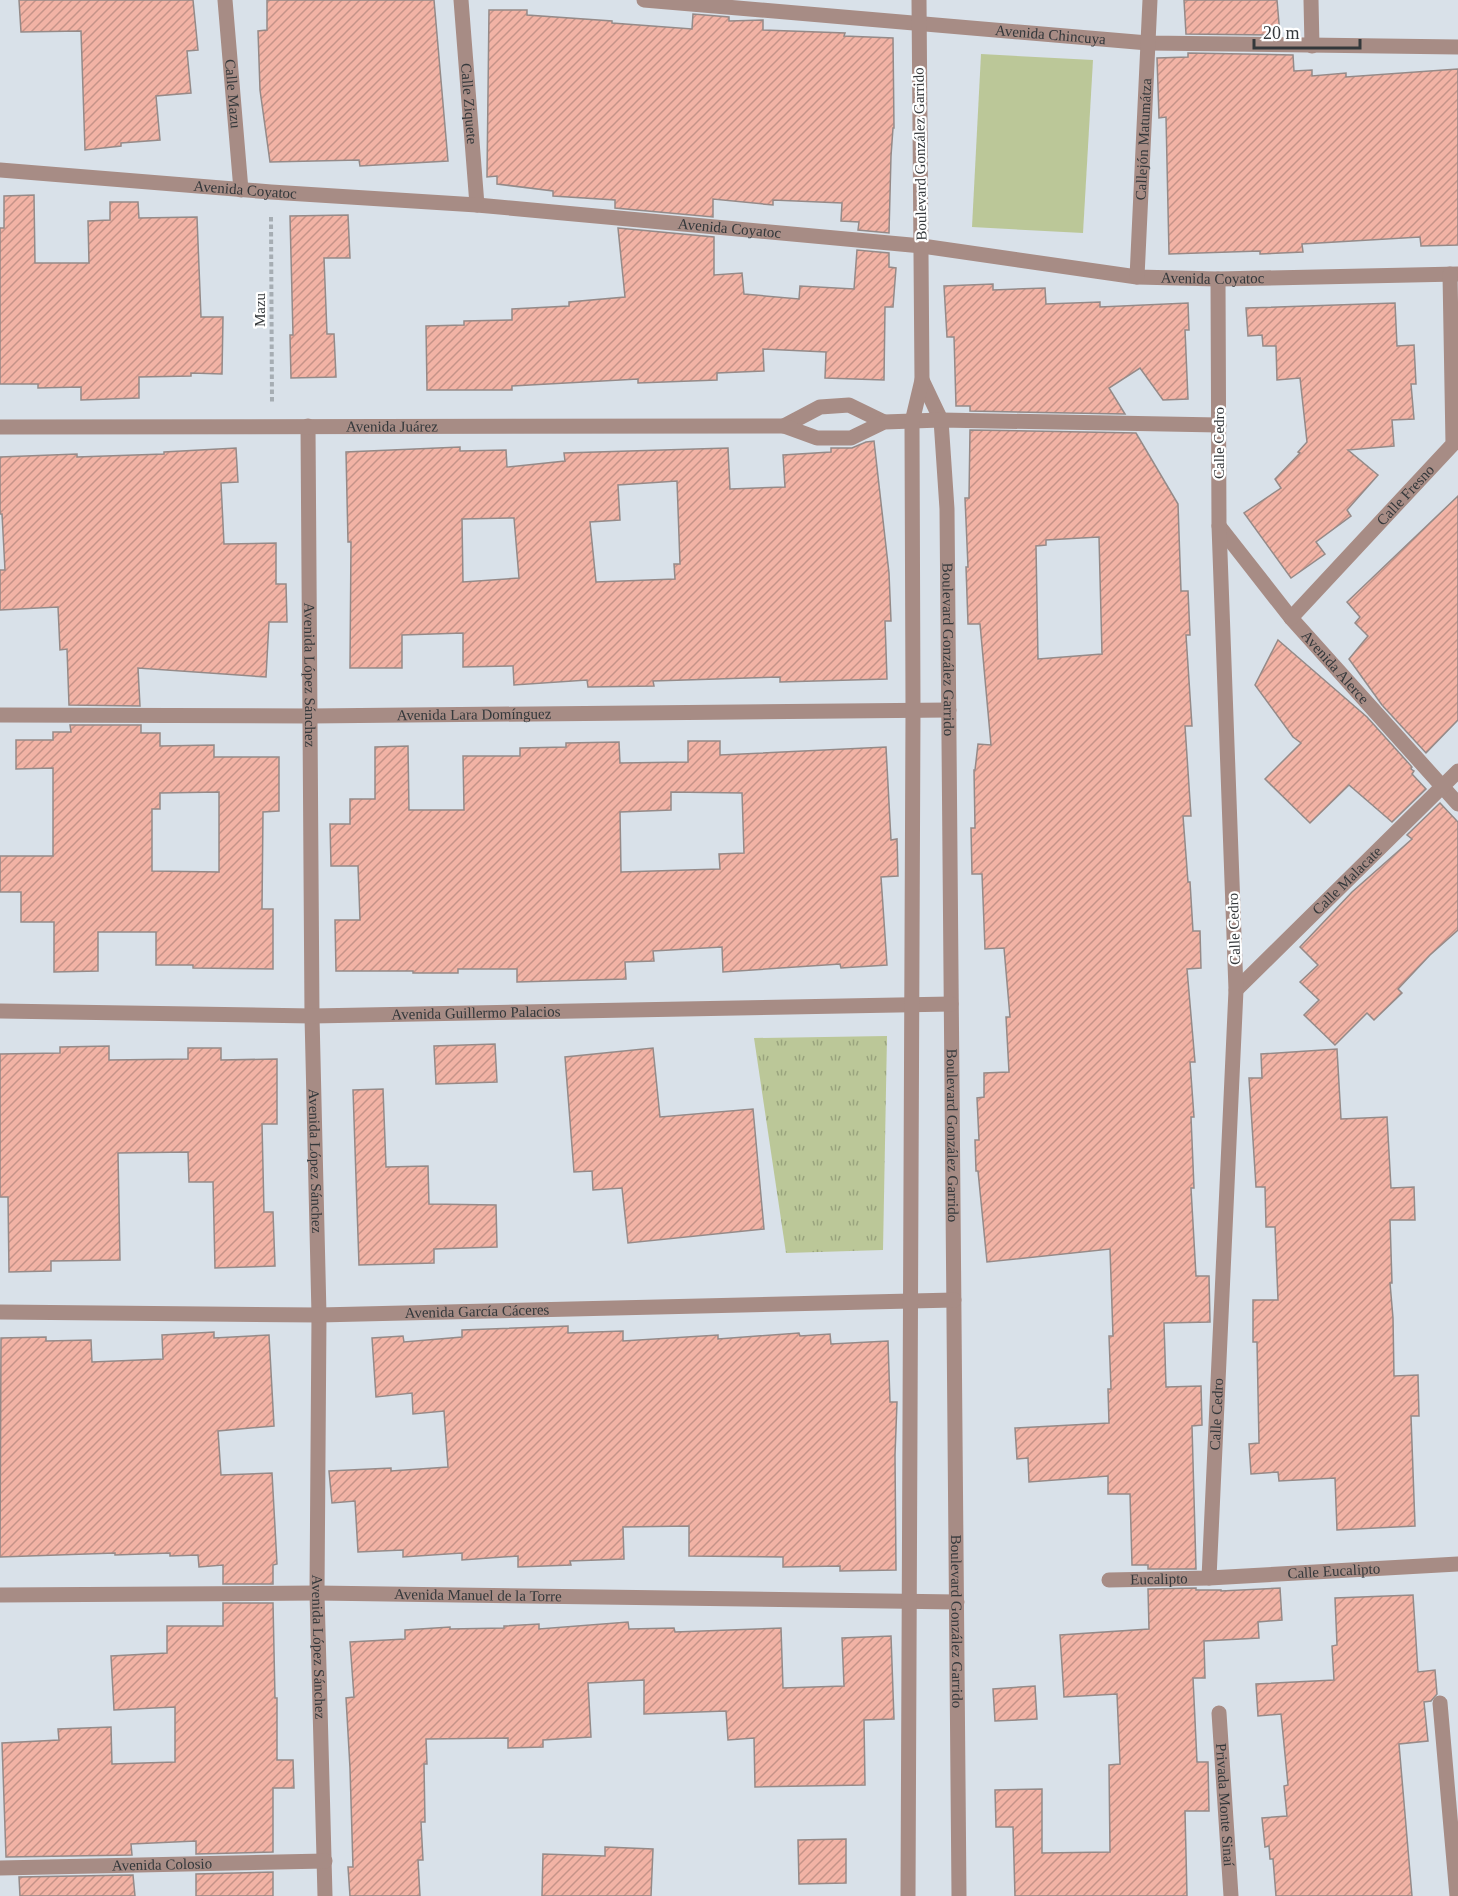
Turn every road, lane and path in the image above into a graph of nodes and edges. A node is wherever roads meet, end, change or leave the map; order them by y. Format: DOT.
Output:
graph roads {
  1 [pos="225,0"];
  2 [pos="461,0"];
  3 [pos="644,0"];
  4 [pos="919,0"];
  5 [pos="1150,0"];
  6 [pos="1311,0"];
  7 [pos="919,24"];
  8 [pos="1148,43"];
  9 [pos="1312,46"];
  10 [pos="1458,47"];
  11 [pos="0,170"];
  12 [pos="241,190"];
  13 [pos="271,192"];
  14 [pos="477,205"];
  15 [pos="922,246"];
  16 [pos="1454,274"];
  17 [pos="1137,277"];
  18 [pos="1218,279"];
  19 [pos="922,380"];
  20 [pos="941,420"];
  21 [pos="884,422"];
  22 [pos="912,422"];
  23 [pos="1219,425"];
  24 [pos="308,426"];
  25 [pos="784,426"];
  26 [pos="0,427"];
  27 [pos="272,427"];
  28 [pos="1219,526"];
  29 [pos="1291,618"];
  30 [pos="913,710"];
  31 [pos="949,710"];
  32 [pos="0,716"];
  33 [pos="310,716"];
  34 [pos="1458,771"];
  35 [pos="1443,787"];
  36 [pos="1458,804"];
  37 [pos="1236,990"];
  38 [pos="911,1004"];
  39 [pos="951,1004"];
  40 [pos="0,1011"];
  41 [pos="312,1016"];
  42 [pos="954,1300"];
  43 [pos="910,1301"];
  44 [pos="0,1312"];
  45 [pos="319,1315"];
  46 [pos="1458,1564"];
  47 [pos="1209,1578"];
  48 [pos="1108,1580"];
  49 [pos="317,1593"];
  50 [pos="0,1595"];
  51 [pos="909,1601"];
  52 [pos="957,1602"];
  53 [pos="1440,1703"];
  54 [pos="1219,1713"];
  55 [pos="324,1861"];
  56 [pos="0,1868"];
  57 [pos="325,1896"];
  58 [pos="908,1896"];
  59 [pos="959,1896"];
  60 [pos="1231,1896"];
  61 [pos="1457,1896"];
  1 -- 12 [label="street, Calle Mazu"];
  2 -- 14 [label="street, Calle Ziquete"];
  3 -- 7 [label="street, Avenida Chincuya"];
  4 -- 7 [label="street, Boulevard González Garrido"];
  5 -- 8 [label="street, Callejón Matumátza"];
  6 -- 9 [label="street"];
  7 -- 8 [label="street, Avenida Chincuya"];
  7 -- 15 [label="street, Boulevard González Garrido"];
  8 -- 9 [label="street, Avenida Chincuya"];
  8 -- 17 [label="street, Callejón Matumátza"];
  9 -- 10 [label="street, Avenida Chincuya"];
  11 -- 12 [label="street, Avenida Coyatoc"];
  12 -- 13 [label="street, Avenida Coyatoc"];
  13 -- 14 [label="street, Avenida Coyatoc"];
  13 -- 27 [label="path, Mazu"];
  14 -- 15 [label="street, Avenida Coyatoc"];
  15 -- 17 [label="street, Avenida Coyatoc"];
  15 -- 19 [label="street, Boulevard González Garrido"];
  16 -- 18 [label="street, Avenida Coyatoc"];
  16 -- 29 [label="street, Calle Fresno"];
  17 -- 18 [label="street, Avenida Coyatoc"];
  18 -- 23 [label="street, Calle Cedro"];
  19 -- 20 [label="street, Boulevard González Garrido"];
  19 -- 22 [label="street, Boulevard González Garrido"];
  20 -- 22 [label="street"];
  20 -- 23 [label="street"];
  20 -- 31 [label="street, Boulevard González Garrido"];
  21 -- 22 [label="street, Avenida Juárez"];
  21 -- 25 [label="street, Avenida Juárez"];
  21 -- 25 [label="street, Avenida Juárez"];
  22 -- 30 [label="street, Boulevard González Garrido"];
  23 -- 28 [label="street, Calle Cedro"];
  24 -- 25 [label="street, Avenida Juárez"];
  24 -- 27 [label="street, Avenida Juárez"];
  24 -- 33 [label="street, Avenida López Sánchez"];
  26 -- 27 [label="street, Avenida Juárez"];
  28 -- 29 [label="street, Avenida Alerce"];
  28 -- 37 [label="street, Calle Cedro"];
  29 -- 35 [label="street, Avenida Alerce"];
  30 -- 31 [label="street, Avenida Lara Domínguez"];
  30 -- 33 [label="street, Avenida Lara Domínguez"];
  30 -- 38 [label="street, Boulevard González Garrido"];
  31 -- 39 [label="street, Boulevard González Garrido"];
  32 -- 33 [label="street, Avenida Lara Domínguez"];
  33 -- 41 [label="street, Avenida López Sánchez"];
  34 -- 35 [label="street, Calle Malacate"];
  35 -- 36 [label="street, Avenida Alerce"];
  35 -- 37 [label="street, Calle Malacate"];
  37 -- 47 [label="street, Calle Cedro"];
  38 -- 39 [label="street, Avenida Guillermo Palacios"];
  38 -- 41 [label="street, Avenida Guillermo Palacios"];
  38 -- 43 [label="street, Boulevard González Garrido"];
  39 -- 42 [label="street, Boulevard González Garrido"];
  40 -- 41 [label="street, Avenida Guillermo Palacios"];
  41 -- 45 [label="street, Avenida López Sánchez"];
  42 -- 43 [label="street, Avenida García Cáceres"];
  42 -- 52 [label="street, Boulevard González Garrido"];
  43 -- 45 [label="street, Avenida García Cáceres"];
  43 -- 51 [label="street, Boulevard González Garrido"];
  44 -- 45 [label="street, Avenida García Cáceres"];
  45 -- 49 [label="street, Avenida López Sánchez"];
  46 -- 47 [label="street, Calle Eucalipto"];
  47 -- 48 [label="street, Eucalipto"];
  49 -- 50 [label="street, Avenida Manuel de la Torre"];
  49 -- 51 [label="street, Avenida Manuel de la Torre"];
  49 -- 55 [label="street, Avenida López Sánchez"];
  51 -- 52 [label="street, Avenida Manuel de la Torre"];
  51 -- 58 [label="street, Boulevard González Garrido"];
  52 -- 59 [label="street, Boulevard González Garrido"];
  53 -- 61 [label="street"];
  54 -- 60 [label="street, Privada Monte Sinaí"];
  55 -- 56 [label="street, Avenida Colosio"];
  55 -- 57 [label="street, Avenida López Sánchez"];
}
